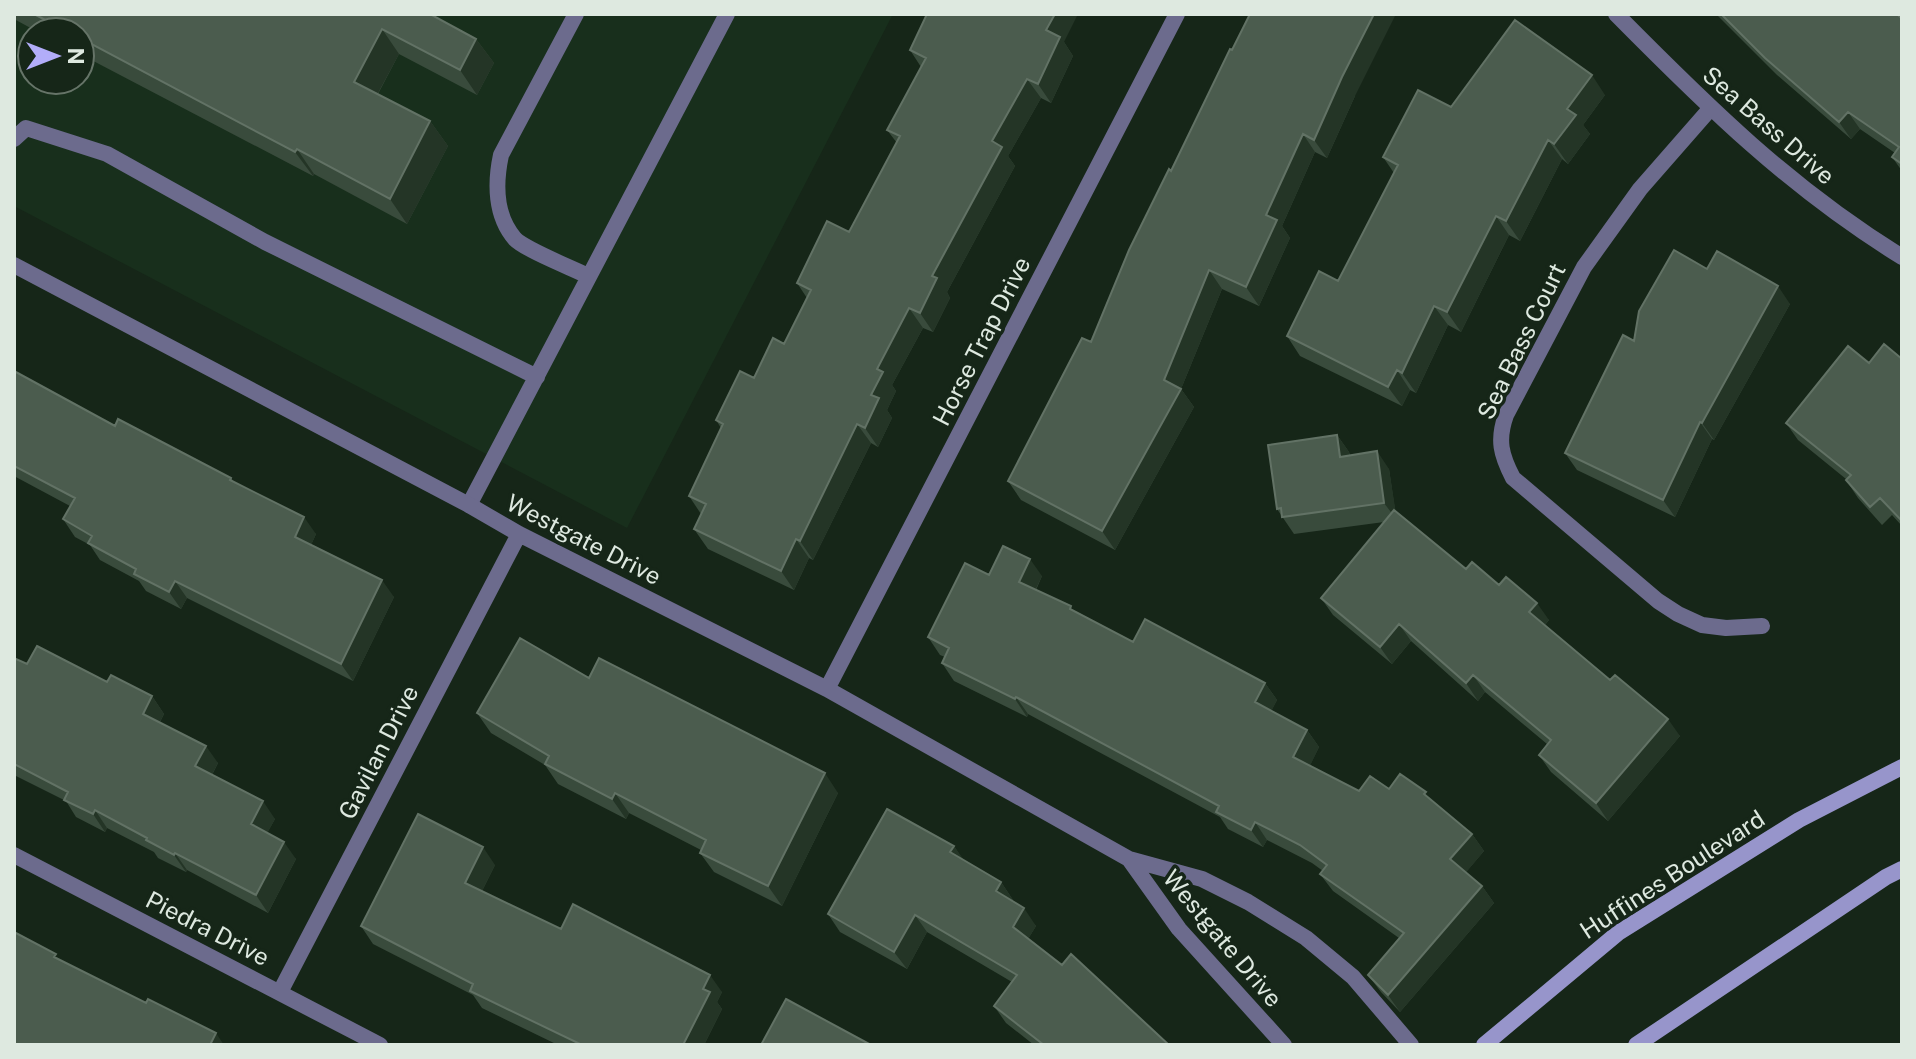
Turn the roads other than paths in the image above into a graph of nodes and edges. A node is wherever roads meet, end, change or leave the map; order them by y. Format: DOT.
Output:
graph roads {
  1 [pos="576,14"];
  2 [pos="727,14"];
  3 [pos="1177,14"];
  4 [pos="1616,14"];
  5 [pos="1710,109"];
  6 [pos="14,139"];
  7 [pos="1902,257"];
  8 [pos="14,265"];
  9 [pos="588,276"];
  10 [pos="537,377"];
  11 [pos="469,505"];
  12 [pos="519,534"];
  13 [pos="1762,626"];
  14 [pos="827,689"];
  15 [pos="1902,767"];
  16 [pos="14,855"];
  17 [pos="1129,859"];
  18 [pos="1902,869"];
  19 [pos="280,992"];
  20 [pos="380,1045"];
  21 [pos="1284,1045"];
  22 [pos="1411,1045"];
  23 [pos="1484,1045"];
  24 [pos="1636,1045"];
  1 -- 9 [label="street"];
  2 -- 9 [label="street"];
  3 -- 14 [label="street, Horse Trap Drive"];
  4 -- 5 [label="street, Sea Bass Drive"];
  5 -- 7 [label="street, Sea Bass Drive"];
  5 -- 13 [label="street, Sea Bass Court"];
  6 -- 10 [label="street"];
  8 -- 11 [label="street, Westgate Drive"];
  9 -- 10 [label="street"];
  10 -- 11 [label="street"];
  11 -- 12 [label="street, Westgate Drive"];
  12 -- 14 [label="street, Westgate Drive"];
  12 -- 19 [label="street, Gavilan Drive"];
  14 -- 17 [label="street, Westgate Drive"];
  15 -- 23 [label="main road, Huffines Boulevard"];
  16 -- 19 [label="street, Piedra Drive"];
  17 -- 21 [label="street, Westgate Drive"];
  17 -- 22 [label="street, Westgate Drive"];
  18 -- 24 [label="main road"];
  19 -- 20 [label="street, Piedra Drive"];
}
